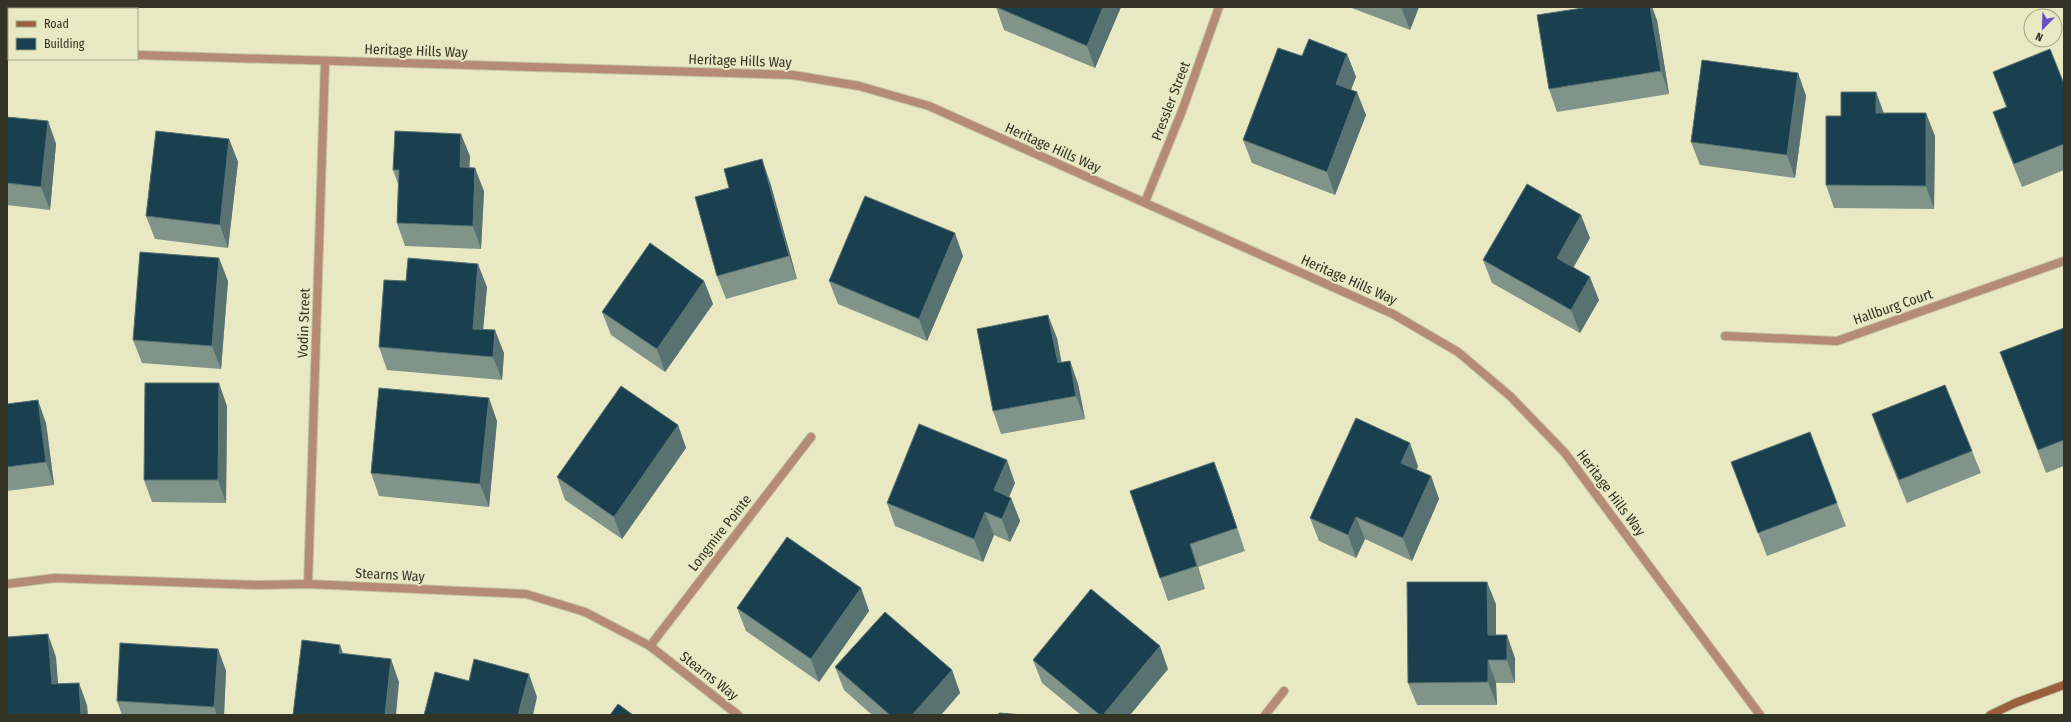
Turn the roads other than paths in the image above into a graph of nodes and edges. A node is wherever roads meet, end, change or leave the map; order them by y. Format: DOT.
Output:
graph roads {
  1 [pos="1218,7"];
  2 [pos="138,55"];
  3 [pos="325,62"];
  4 [pos="1145,202"];
  5 [pos="2064,262"];
  6 [pos="1725,336"];
  7 [pos="811,437"];
  8 [pos="7,584"];
  9 [pos="308,584"];
  10 [pos="650,646"];
  11 [pos="2064,685"];
  12 [pos="1284,691"];
  13 [pos="738,715"];
  14 [pos="1265,715"];
  15 [pos="1760,715"];
  16 [pos="1990,715"];
  1 -- 4 [label="street, Pressler Street"];
  2 -- 3 [label="street, Heritage Hills Way"];
  3 -- 4 [label="street, Heritage Hills Way"];
  3 -- 9 [label="street, Vodin Street"];
  4 -- 15 [label="street, Heritage Hills Way"];
  5 -- 6 [label="street, Hallburg Court"];
  7 -- 10 [label="street, Longmire Pointe"];
  8 -- 9 [label="street, Stearns Way"];
  9 -- 10 [label="street, Stearns Way"];
  10 -- 13 [label="street, Stearns Way"];
  11 -- 16 [label="main road"];
  12 -- 14 [label="street"];
}
